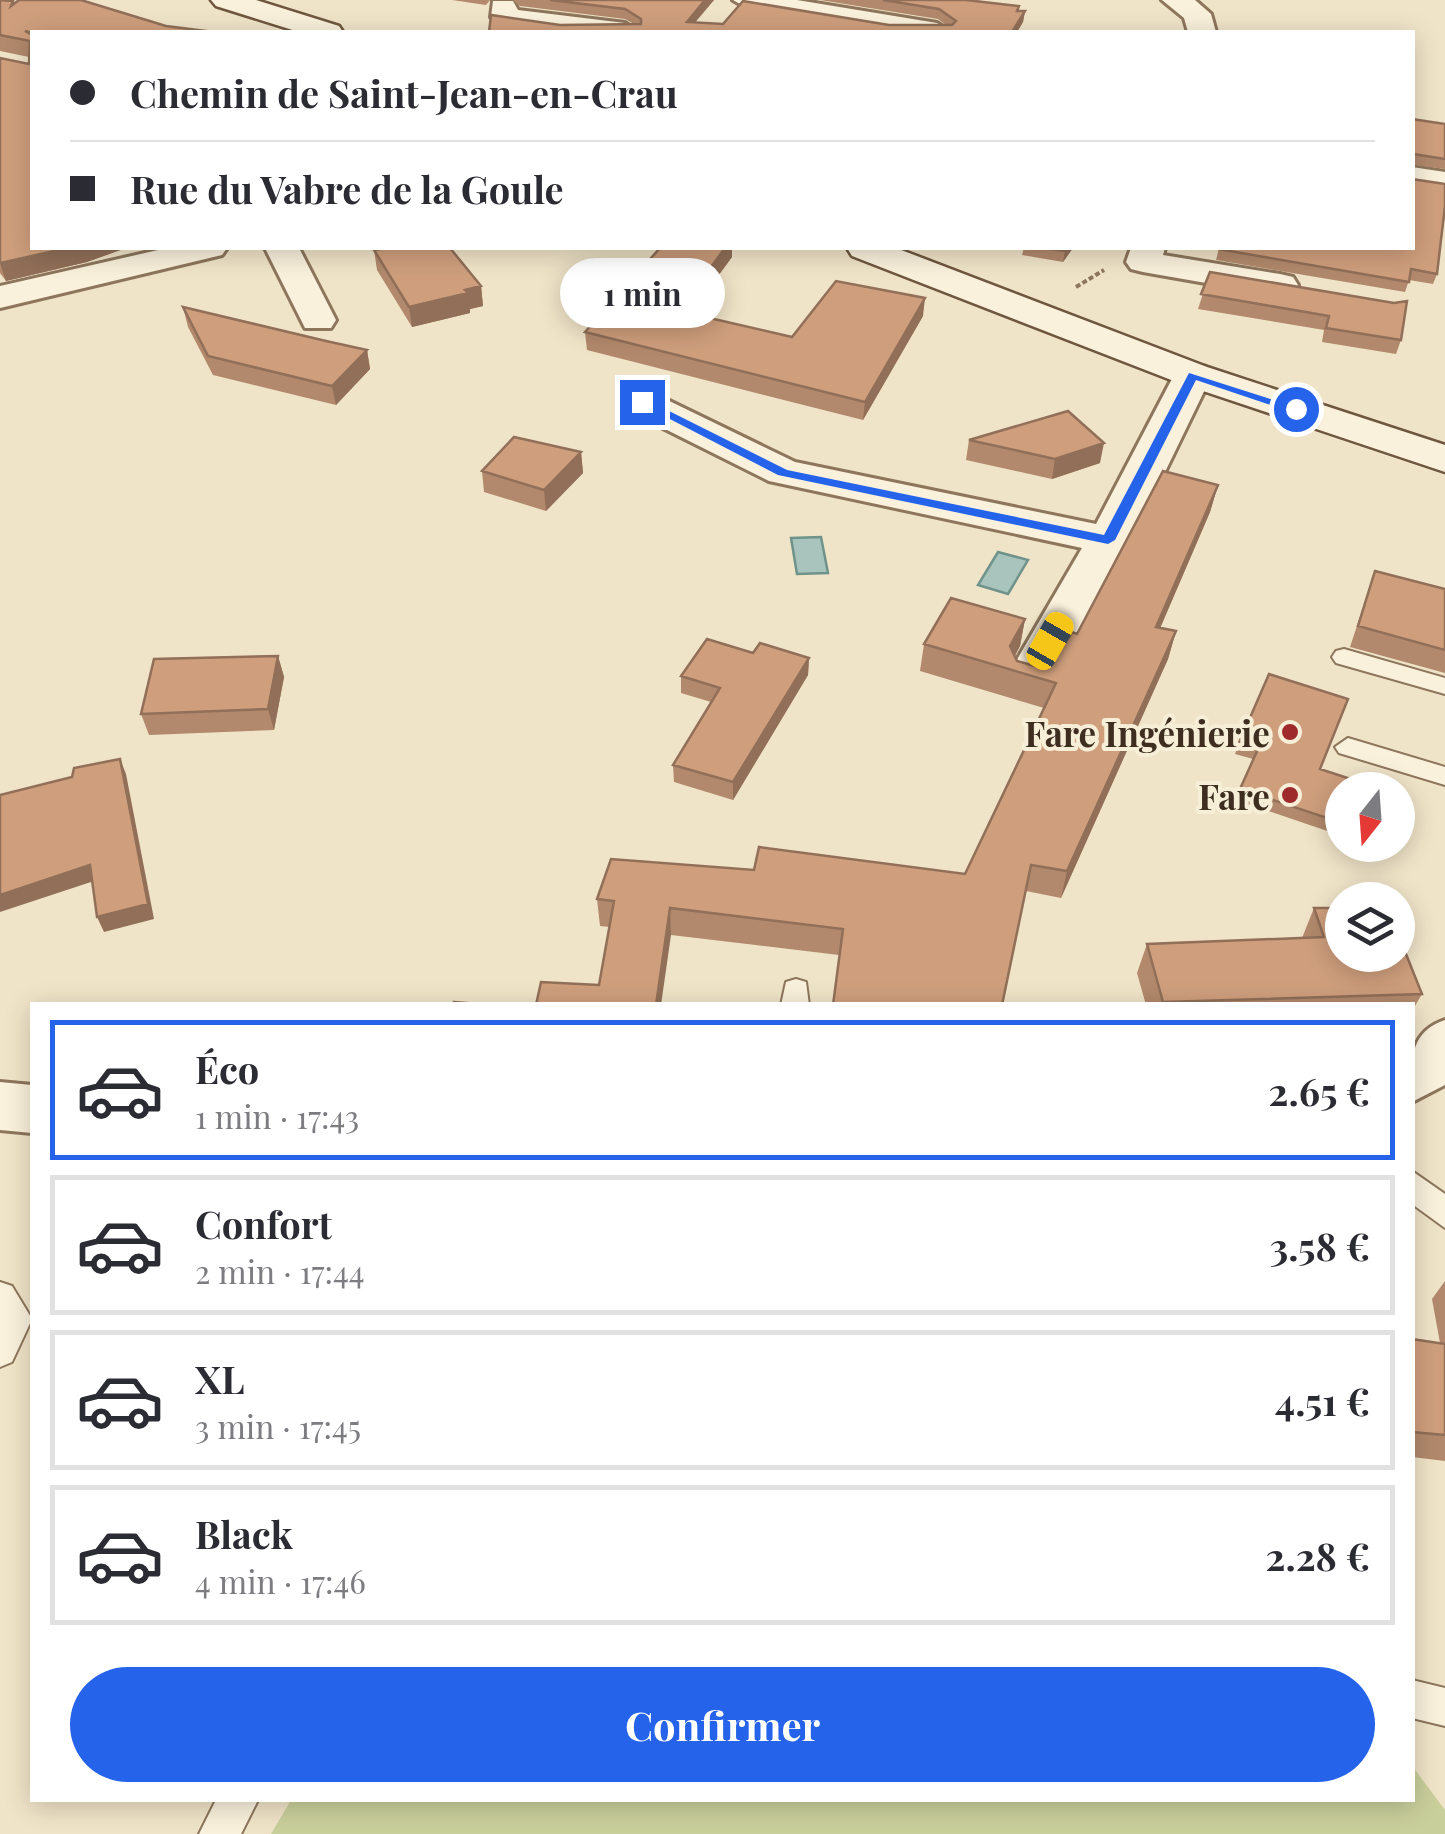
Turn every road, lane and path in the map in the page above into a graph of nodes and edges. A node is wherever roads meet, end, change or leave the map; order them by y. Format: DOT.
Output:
graph roads {
  1 [pos="226,0"];
  2 [pos="1176,0"];
  3 [pos="734,4"];
  4 [pos="502,7"];
  5 [pos="322,30"];
  6 [pos="609,30"];
  7 [pos="922,30"];
  8 [pos="1201,30"];
  9 [pos="1415,178"];
  10 [pos="1445,182"];
  11 [pos="201,250"];
  12 [pos="283,250"];
  13 [pos="870,250"];
  14 [pos="1147,250"];
  15 [pos="0,262"];
  16 [pos="68,281"];
  17 [pos="1314,290"];
  18 [pos="0,297"];
  19 [pos="318,320"];
  20 [pos="1193,376"];
  21 [pos="642,402"];
  22 [pos="1445,459"];
  23 [pos="1445,486"];
  24 [pos="1108,540"];
  25 [pos="1344,658"];
  26 [pos="1031,674"];
  27 [pos="1445,686"];
  28 [pos="1348,747"];
  29 [pos="1445,776"];
  30 [pos="1445,1044"];
  31 [pos="1415,1077"];
  32 [pos="0,1106"];
  33 [pos="30,1109"];
  34 [pos="1415,1187"];
  35 [pos="1445,1214"];
  36 [pos="0,1296"];
  37 [pos="0,1351"];
  38 [pos="1415,1700"];
  39 [pos="1445,1707"];
  40 [pos="237,1802"];
  41 [pos="219,1834"];
  1 -- 5 [label="street"];
  2 -- 8 [label="street"];
  3 -- 7 [label="street"];
  4 -- 6 [label="street"];
  9 -- 10 [label="street"];
  11 -- 16 [label="street"];
  12 -- 19 [label="street"];
  13 -- 20 [label="street"];
  14 -- 17 [label="street"];
  15 -- 16 [label="street"];
  16 -- 18 [label="street"];
  20 -- 22 [label="street"];
  20 -- 23 [label="street"];
  20 -- 24 [label="street"];
  21 -- 24 [label="street"];
  24 -- 26 [label="street"];
  25 -- 27 [label="lane"];
  28 -- 29 [label="lane"];
  30 -- 31 [label="street"];
  32 -- 33 [label="street"];
  34 -- 35 [label="lane"];
  36 -- 37 [label="lane"];
  38 -- 39 [label="lane"];
  40 -- 41 [label="lane"];
}
